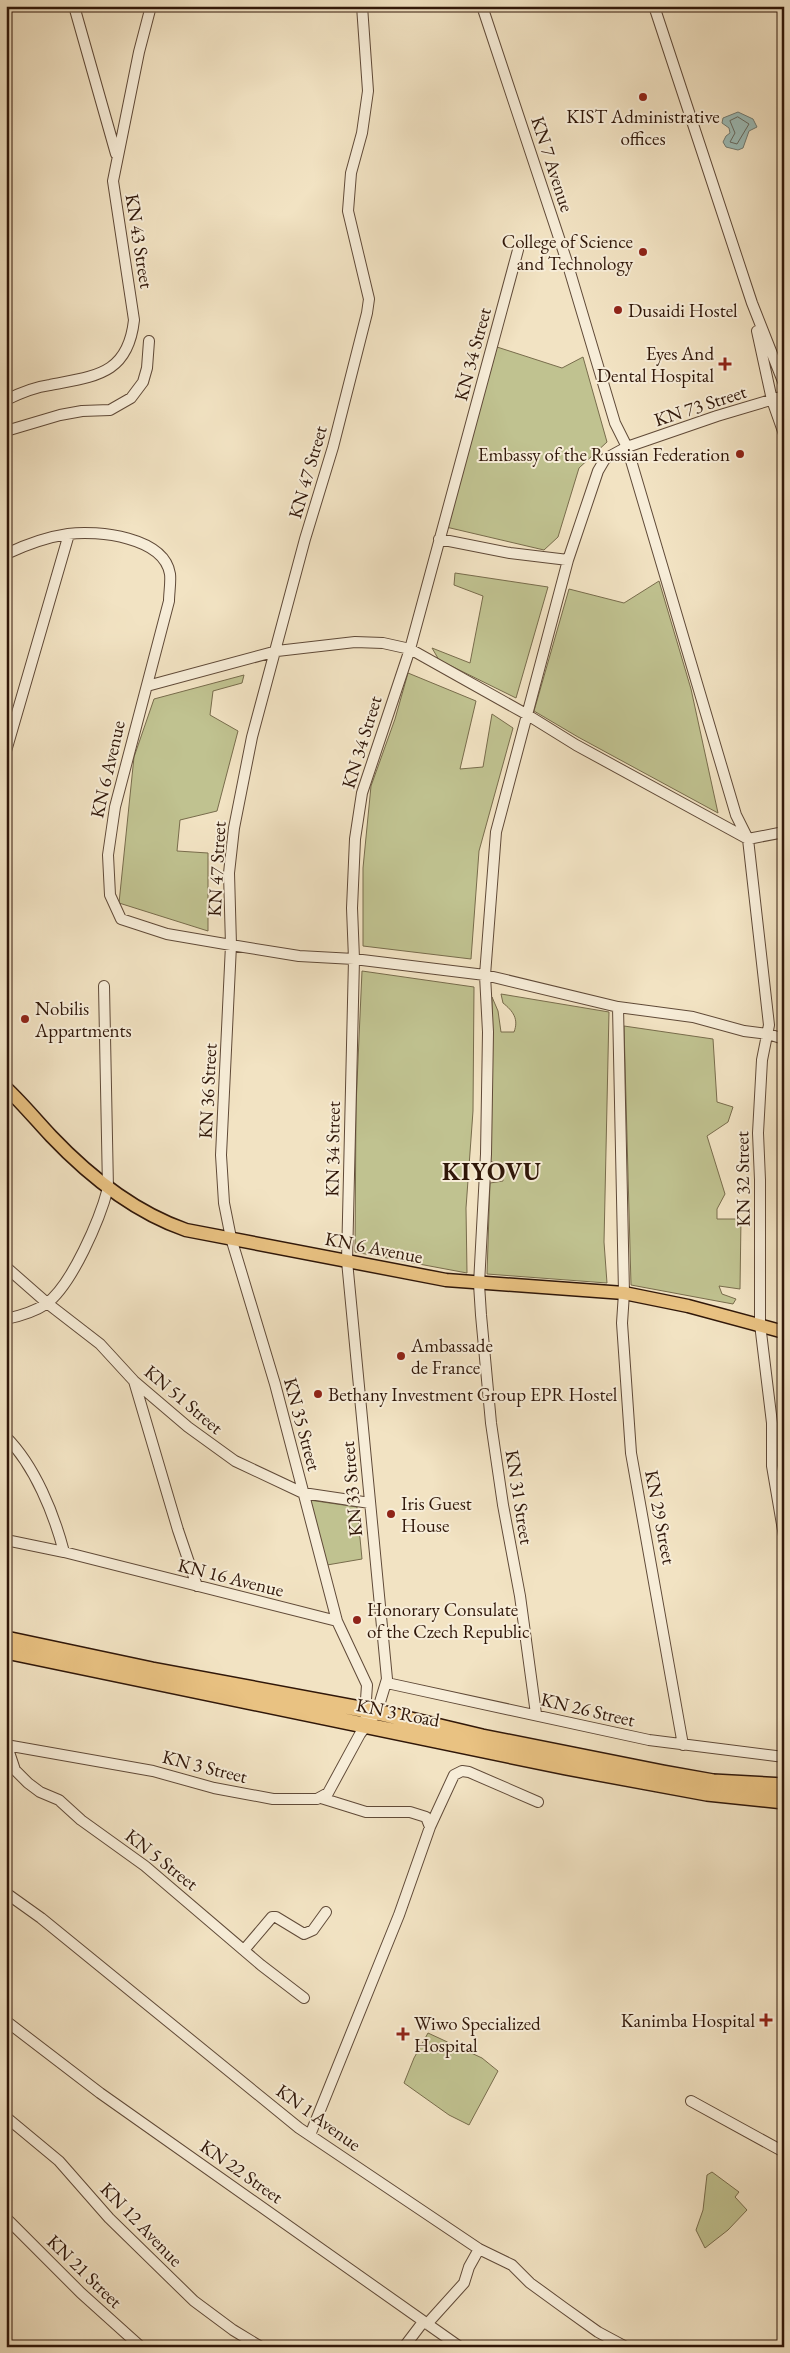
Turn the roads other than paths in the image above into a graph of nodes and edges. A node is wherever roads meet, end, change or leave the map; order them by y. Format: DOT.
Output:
graph roads {
  1 [pos="74,6"];
  2 [pos="151,6"];
  3 [pos="362,6"];
  4 [pos="482,6"];
  5 [pos="654,6"];
  6 [pos="116,157"];
  7 [pos="518,250"];
  8 [pos="752,303"];
  9 [pos="149,341"];
  10 [pos="784,384"];
  11 [pos="784,396"];
  12 [pos="6,400"];
  13 [pos="772,400"];
  14 [pos="6,431"];
  15 [pos="784,434"];
  16 [pos="627,447"];
  17 [pos="69,534"];
  18 [pos="439,539"];
  19 [pos="6,554"];
  20 [pos="568,560"];
  21 [pos="410,649"];
  22 [pos="277,651"];
  23 [pos="146,686"];
  24 [pos="526,714"];
  25 [pos="6,751"];
  26 [pos="784,832"];
  27 [pos="748,839"];
  28 [pos="231,946"];
  29 [pos="354,959"];
  30 [pos="485,974"];
  31 [pos="104,986"];
  32 [pos="618,1007"];
  33 [pos="768,1034"];
  34 [pos="784,1039"];
  35 [pos="6,1088"];
  36 [pos="108,1188"];
  37 [pos="231,1238"];
  38 [pos="347,1261"];
  39 [pos="6,1267"];
  40 [pos="480,1284"];
  41 [pos="624,1292"];
  42 [pos="47,1303"];
  43 [pos="6,1319"];
  44 [pos="760,1324"];
  45 [pos="784,1332"];
  46 [pos="134,1381"];
  47 [pos="6,1437"];
  48 [pos="303,1493"];
  49 [pos="370,1503"];
  50 [pos="784,1536"];
  51 [pos="6,1540"];
  52 [pos="64,1552"];
  53 [pos="197,1586"];
  54 [pos="337,1621"];
  55 [pos="6,1639"];
  56 [pos="6,1651"];
  57 [pos="387,1682"];
  58 [pos="372,1711"];
  59 [pos="536,1714"];
  60 [pos="363,1729"];
  61 [pos="683,1745"];
  62 [pos="7,1746"];
  63 [pos="784,1757"];
  64 [pos="784,1786"];
  65 [pos="321,1798"];
  66 [pos="784,1801"];
  67 [pos="538,1802"];
  68 [pos="430,1827"];
  69 [pos="6,1892"];
  70 [pos="326,1912"];
  71 [pos="244,1950"];
  72 [pos="304,1998"];
  73 [pos="6,2021"];
  74 [pos="691,2101"];
  75 [pos="6,2117"];
  76 [pos="310,2135"];
  77 [pos="784,2152"];
  78 [pos="6,2218"];
  79 [pos="479,2249"];
  80 [pos="425,2323"];
  81 [pos="141,2347"];
  82 [pos="261,2347"];
  83 [pos="404,2347"];
  84 [pos="460,2347"];
  85 [pos="626,2347"];
  1 -- 6 [label="street"];
  2 -- 6 [label="street, KN 43 Street"];
  3 -- 22 [label="street, KN 47 Street"];
  4 -- 16 [label="street, KN 7 Avenue"];
  5 -- 8 [label="street"];
  6 -- 12 [label="street, KN 43 Street"];
  7 -- 18 [label="street, KN 34 Street"];
  8 -- 10 [label="street"];
  8 -- 13 [label="street"];
  9 -- 14 [label="street"];
  11 -- 13 [label="street, KN 73 Street"];
  13 -- 15 [label="street"];
  13 -- 16 [label="street, KN 73 Street"];
  16 -- 20 [label="street, KN 73 Street"];
  16 -- 27 [label="street, KN 7 Avenue"];
  17 -- 19 [label="street, KN 6 Avenue"];
  17 -- 23 [label="street, KN 6 Avenue"];
  17 -- 25 [label="street"];
  18 -- 20 [label="street"];
  18 -- 21 [label="street, KN 34 Street"];
  20 -- 24 [label="street, KN 73 Street"];
  21 -- 22 [label="street"];
  21 -- 24 [label="street"];
  21 -- 29 [label="street, KN 34 Street"];
  22 -- 23 [label="street"];
  22 -- 28 [label="street, KN 47 Street"];
  23 -- 28 [label="street, KN 6 Avenue"];
  24 -- 27 [label="street"];
  24 -- 30 [label="street, KN 73 Street"];
  26 -- 27 [label="street"];
  27 -- 33 [label="street, KN 32 Street"];
  28 -- 29 [label="street, KN 6 Avenue"];
  28 -- 37 [label="street, KN 36 Street"];
  29 -- 30 [label="street, KN 6 Avenue"];
  29 -- 38 [label="street, KN 34 Street"];
  30 -- 32 [label="street, KN 6 Avenue"];
  30 -- 40 [label="street, KN 31 Street"];
  31 -- 36 [label="street"];
  32 -- 33 [label="street, KN 6 Avenue"];
  32 -- 41 [label="street, KN 29 Street"];
  33 -- 34 [label="street, KN 6 Avenue"];
  33 -- 44 [label="street, KN 32 Street"];
  35 -- 36 [label="main road, KN 6 Avenue"];
  36 -- 37 [label="main road, KN 6 Avenue"];
  36 -- 42 [label="street"];
  37 -- 38 [label="main road, KN 6 Avenue"];
  37 -- 48 [label="street, KN 35 Street"];
  38 -- 40 [label="main road, KN 6 Avenue"];
  38 -- 49 [label="street, KN 33 Street"];
  39 -- 42 [label="street, KN 51 Street"];
  40 -- 41 [label="main road, KN 6 Avenue"];
  40 -- 59 [label="street, KN 31 Street"];
  41 -- 44 [label="main road, KN 6 Avenue"];
  41 -- 61 [label="street, KN 29 Street"];
  42 -- 43 [label="street"];
  42 -- 46 [label="street, KN 51 Street"];
  44 -- 45 [label="main road, KN 6 Avenue"];
  44 -- 50 [label="street, KN 32 Street"];
  46 -- 48 [label="street, KN 51 Street"];
  46 -- 53 [label="street"];
  47 -- 52 [label="street"];
  48 -- 49 [label="street, KN 51 Street"];
  48 -- 54 [label="street, KN 35 Street"];
  49 -- 57 [label="street, KN 33 Street"];
  51 -- 52 [label="street, KN 16 Avenue"];
  52 -- 53 [label="street, KN 16 Avenue"];
  53 -- 54 [label="street, KN 16 Avenue"];
  54 -- 58 [label="street"];
  55 -- 58 [label="highway, KN 3 Road"];
  56 -- 60 [label="highway, KN 3 Road"];
  57 -- 58 [label="street, KN 33 Street"];
  57 -- 59 [label="street, KN 26 Street"];
  58 -- 60 [label="street"];
  58 -- 64 [label="highway, KN 3 Road"];
  59 -- 61 [label="street, KN 26 Street"];
  60 -- 65 [label="street"];
  60 -- 66 [label="highway, KN 3 Road"];
  61 -- 63 [label="street, KN 26 Street"];
  62 -- 65 [label="street, KN 3 Street"];
  62 -- 71 [label="street, KN 5 Street"];
  65 -- 68 [label="street, KN 3 Street"];
  67 -- 68 [label="street"];
  68 -- 76 [label="street"];
  69 -- 76 [label="street, KN 1 Avenue"];
  70 -- 71 [label="street"];
  71 -- 72 [label="street, KN 5 Street"];
  73 -- 80 [label="street, KN 22 Street"];
  74 -- 77 [label="street"];
  75 -- 82 [label="street, KN 12 Avenue"];
  76 -- 79 [label="street, KN 1 Avenue"];
  78 -- 81 [label="street, KN 21 Street"];
  79 -- 80 [label="street"];
  79 -- 85 [label="street, KN 1 Avenue"];
  80 -- 83 [label="street"];
  80 -- 84 [label="street, KN 22 Street"];
}
